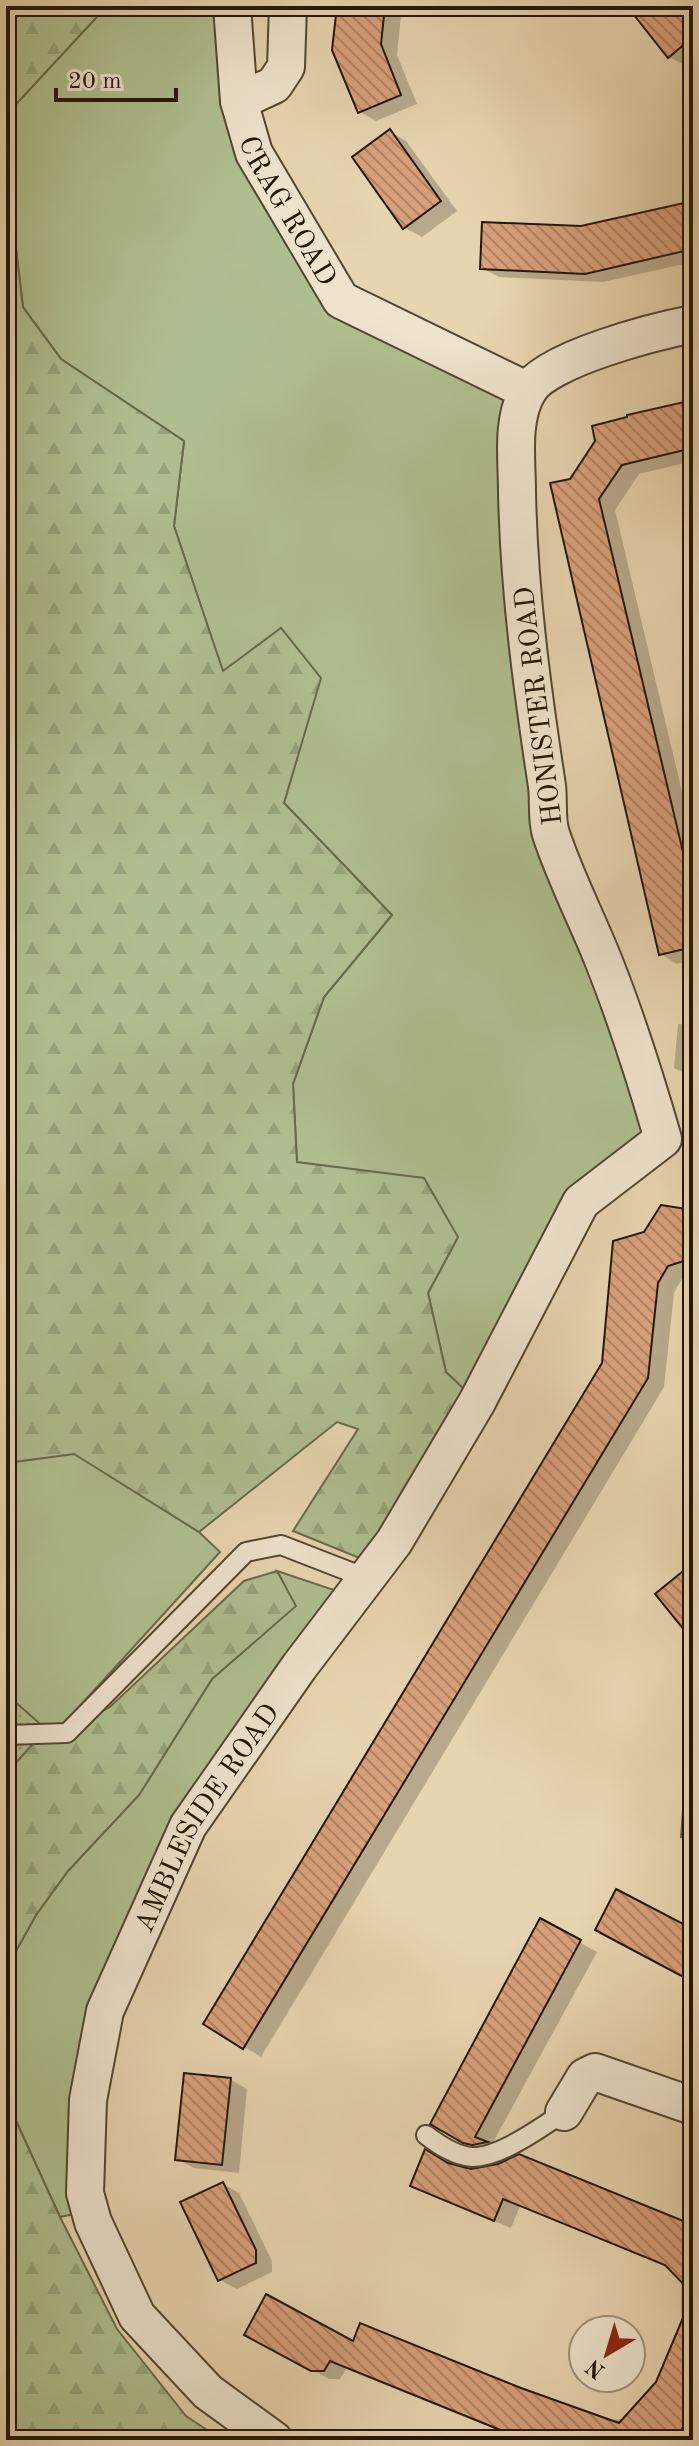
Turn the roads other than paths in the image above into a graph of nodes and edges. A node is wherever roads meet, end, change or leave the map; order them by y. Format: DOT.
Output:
graph roads {
  1 [pos="232,6"];
  2 [pos="288,6"];
  3 [pos="239,101"];
  4 [pos="693,324"];
  5 [pos="528,391"];
  6 [pos="678,1140"];
  7 [pos="581,1202"];
  8 [pos="366,1578"];
  9 [pos="6,1735"];
  10 [pos="693,2106"];
  11 [pos="564,2112"];
  12 [pos="426,2135"];
  13 [pos="274,2440"];
  1 -- 3 [label="street, CRAG ROAD"];
  2 -- 3 [label="street, CRAG ROAD"];
  3 -- 5 [label="street, CRAG ROAD"];
  4 -- 5 [label="street"];
  5 -- 6 [label="street, HONISTER ROAD"];
  6 -- 7 [label="street, HONISTER ROAD"];
  7 -- 8 [label="street, AMBLESIDE ROAD"];
  8 -- 9 [label="lane"];
  8 -- 13 [label="street, AMBLESIDE ROAD"];
  10 -- 11 [label="street"];
  11 -- 12 [label="lane"];
}
